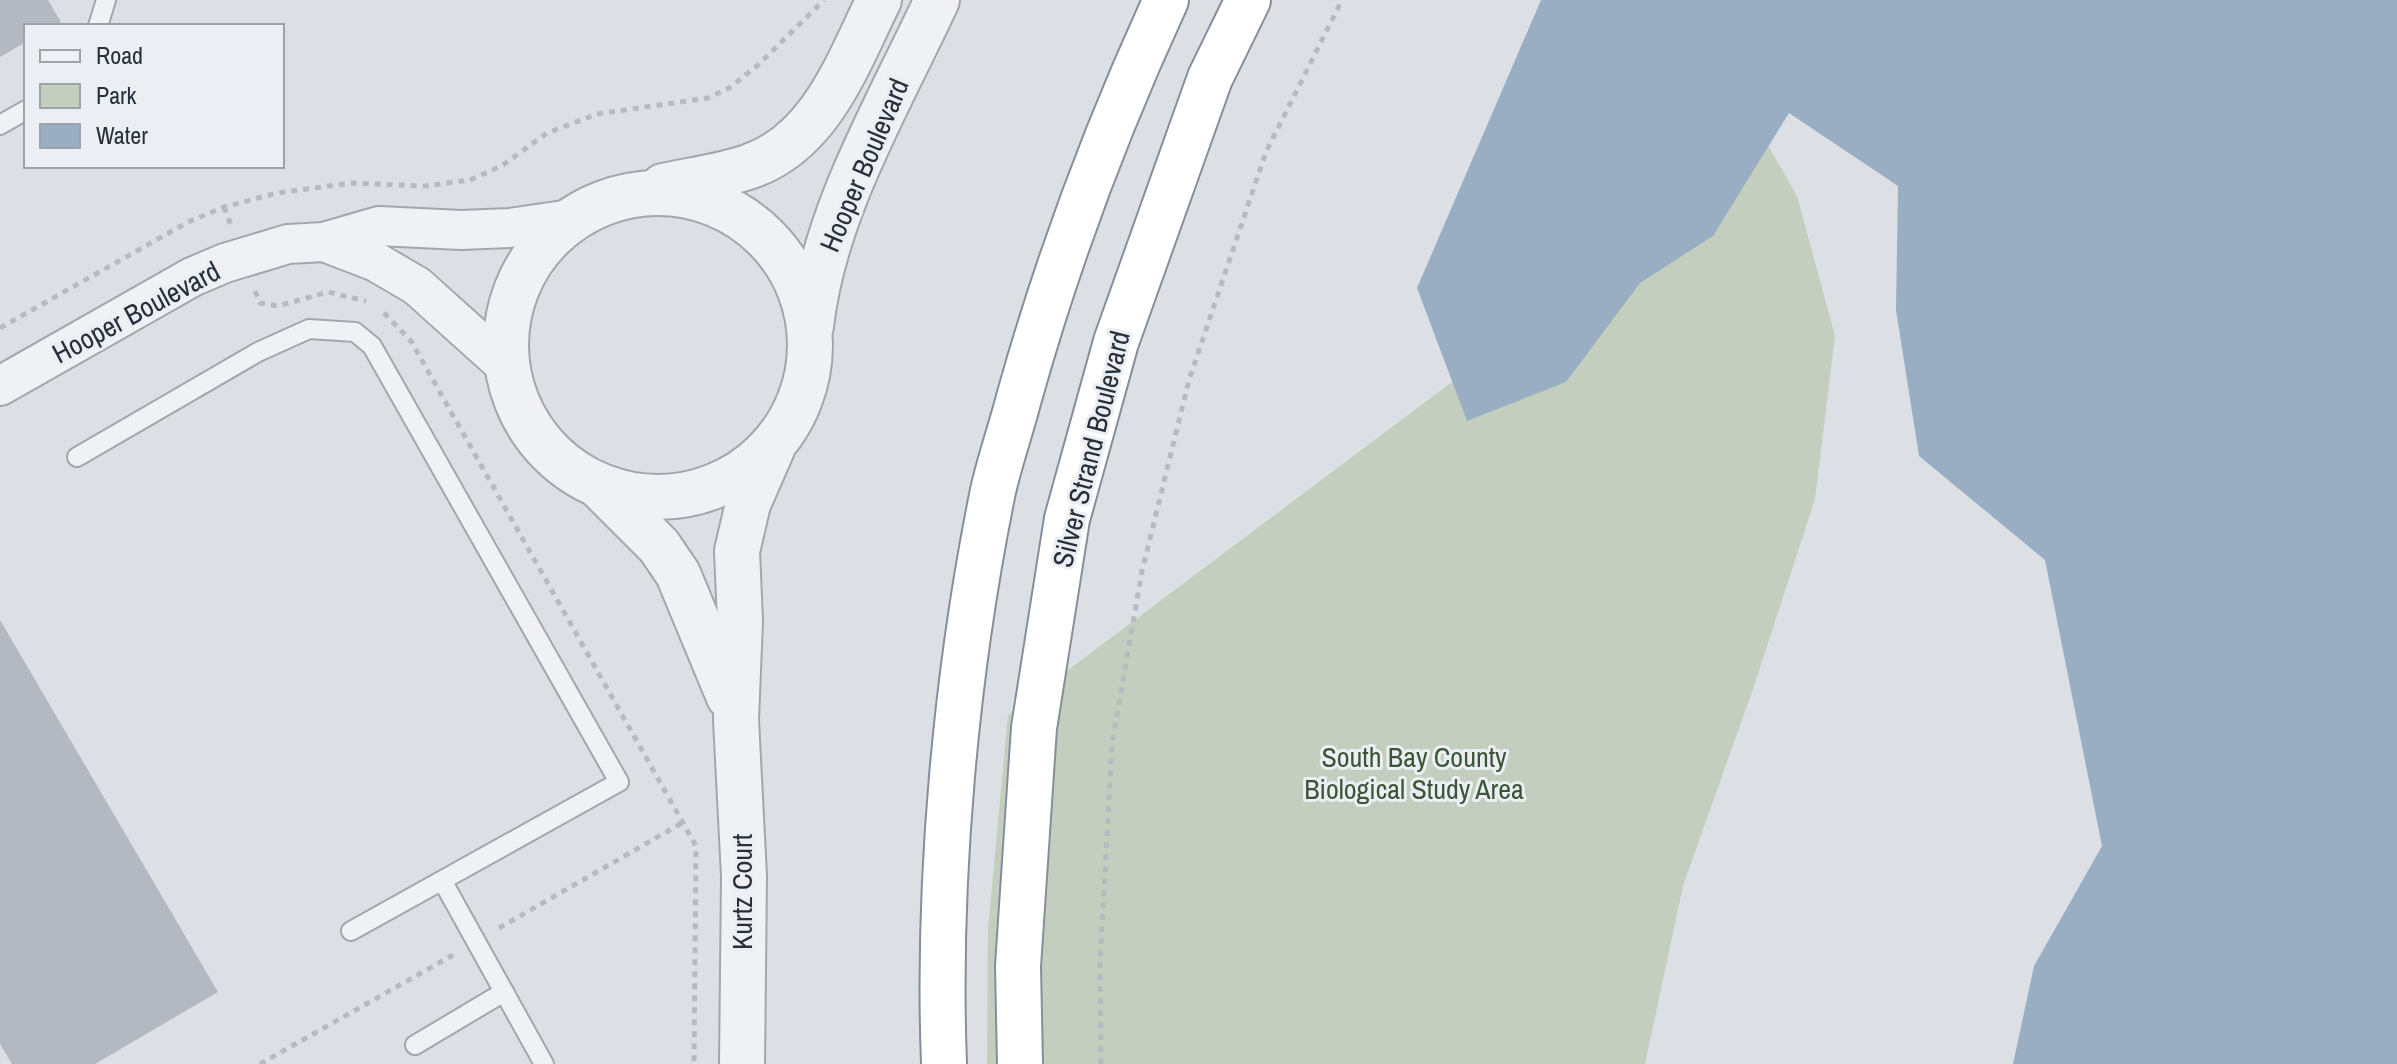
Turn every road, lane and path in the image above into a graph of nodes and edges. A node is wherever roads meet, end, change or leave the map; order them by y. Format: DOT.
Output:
graph roads {
  1 [pos="106,0"];
  2 [pos="824,0"];
  3 [pos="879,0"];
  4 [pos="937,0"];
  5 [pos="1166,0"];
  6 [pos="1248,0"];
  7 [pos="1342,0"];
  8 [pos="99,24"];
  9 [pos="24,111"];
  10 [pos="0,125"];
  11 [pos="624,195"];
  12 [pos="571,219"];
  13 [pos="324,242"];
  14 [pos="0,328"];
  15 [pos="810,336"];
  16 [pos="506,366"];
  17 [pos="0,386"];
  18 [pos="775,443"];
  19 [pos="77,457"];
  20 [pos="600,487"];
  21 [pos="736,720"];
  22 [pos="443,882"];
  23 [pos="351,931"];
  24 [pos="504,992"];
  25 [pos="415,1045"];
  26 [pos="544,1064"];
  27 [pos="742,1064"];
  28 [pos="944,1064"];
  29 [pos="1020,1064"];
  30 [pos="1101,1064"];
  1 -- 8 [label="lane"];
  2 -- 14 [label="path"];
  3 -- 11 [label="street, Hooper Boulevard"];
  4 -- 15 [label="street, Hooper Boulevard"];
  5 -- 28 [label="highway"];
  6 -- 29 [label="highway, Silver Strand Boulevard"];
  7 -- 30 [label="path"];
  9 -- 10 [label="lane"];
  11 -- 12 [label="street"];
  11 -- 15 [label="street"];
  12 -- 13 [label="street, Hooper Boulevard"];
  12 -- 16 [label="street"];
  13 -- 16 [label="street, Hooper Boulevard"];
  13 -- 17 [label="street, Hooper Boulevard"];
  15 -- 18 [label="street, Hooper Boulevard"];
  16 -- 20 [label="street"];
  18 -- 20 [label="street"];
  18 -- 21 [label="street, Kurtz Court"];
  19 -- 22 [label="lane"];
  20 -- 21 [label="street, Kurtz Court"];
  21 -- 27 [label="street, Kurtz Court"];
  22 -- 23 [label="lane"];
  22 -- 24 [label="lane"];
  24 -- 25 [label="lane"];
  24 -- 26 [label="lane"];
}
